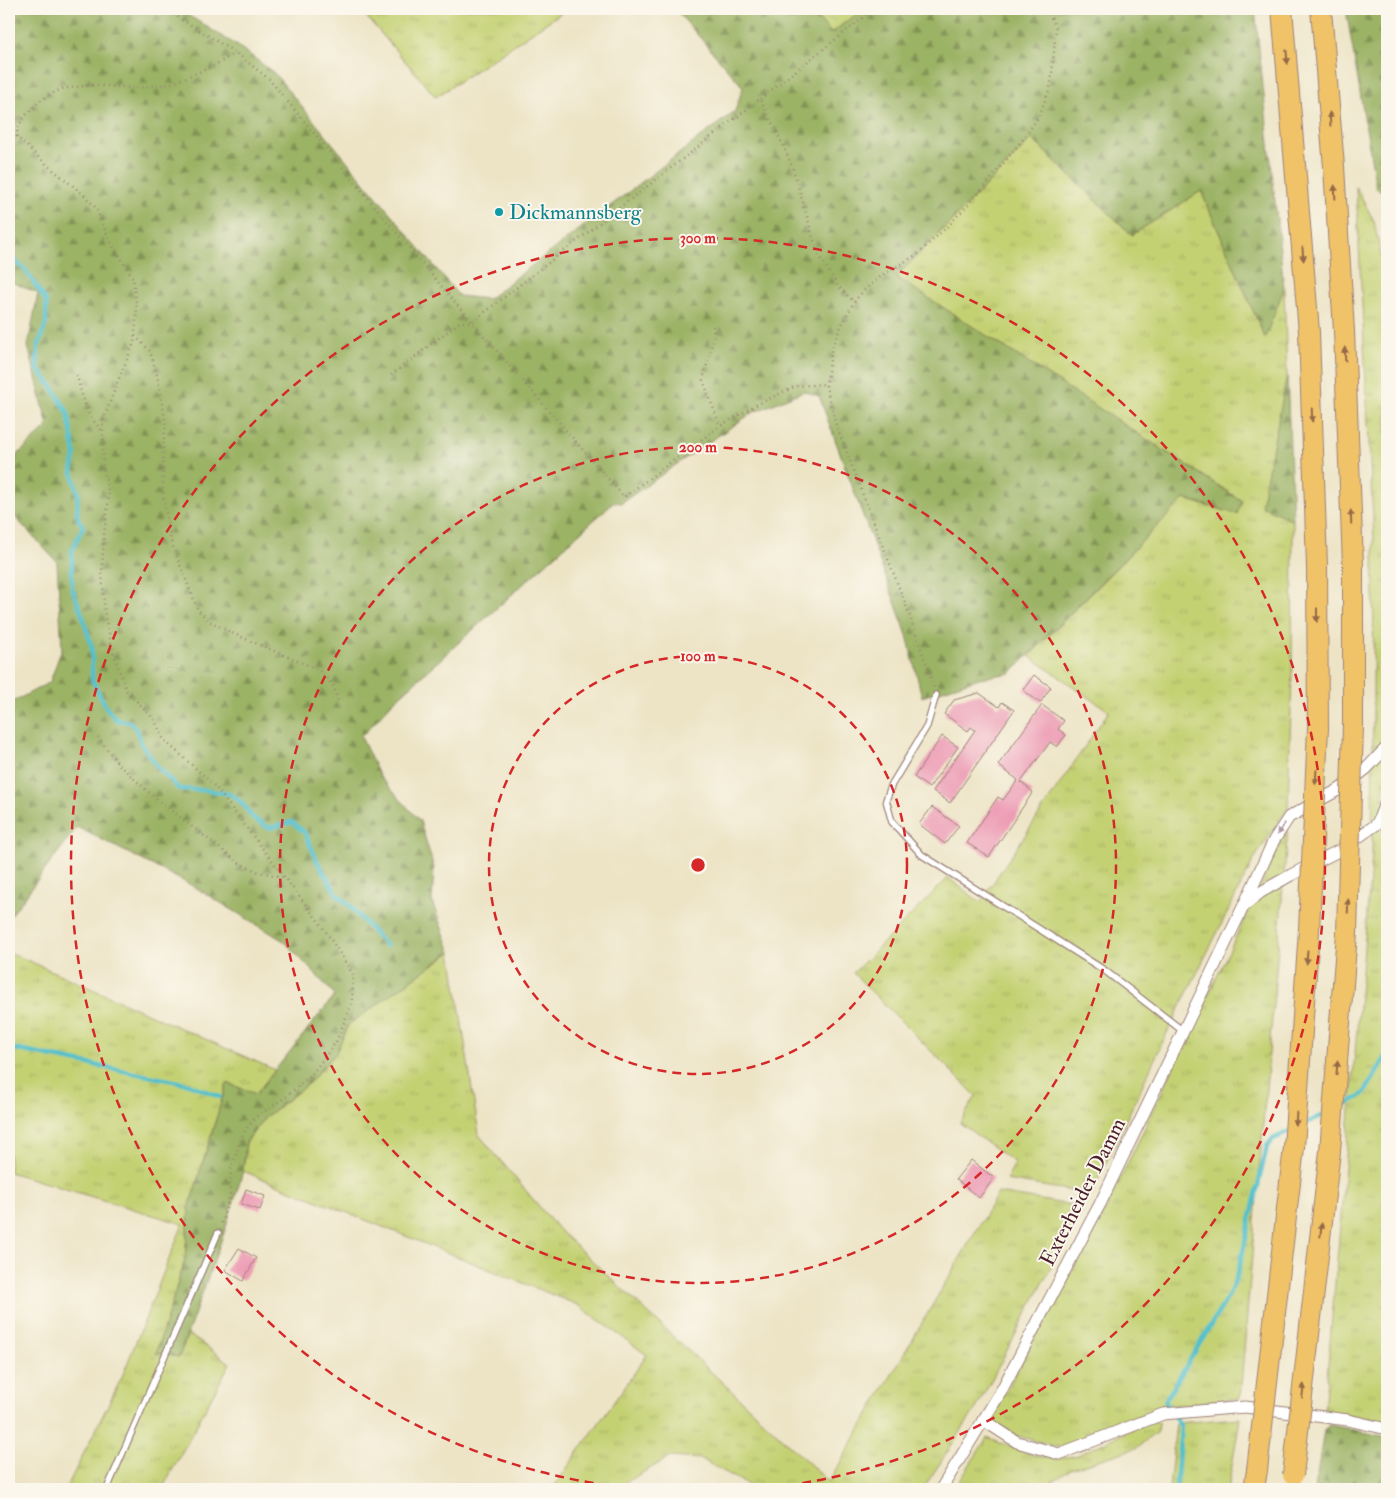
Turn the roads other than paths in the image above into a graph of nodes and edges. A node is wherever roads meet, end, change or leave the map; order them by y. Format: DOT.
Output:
graph roads {
  1 [pos="1282,9"];
  2 [pos="1321,9"];
  3 [pos="936,695"];
  4 [pos="1387,747"];
  5 [pos="1387,798"];
  6 [pos="1244,905"];
  7 [pos="1184,1032"];
  8 [pos="218,1233"];
  9 [pos="983,1420"];
  10 [pos="1387,1429"];
  11 [pos="1256,1480"];
  12 [pos="1292,1482"];
  13 [pos="107,1489"];
  14 [pos="941,1489"];
  1 -- 11 [label="highway, one-way, bridge"];
  12 -- 2 [label="highway, one-way, bridge"];
  3 -- 7 [label="lane"];
  4 -- 6 [label="street, Exterheider Damm, one-way"];
  5 -- 6 [label="street, Exterheider Damm"];
  6 -- 7 [label="street, Exterheider Damm"];
  7 -- 9 [label="street, Exterheider Damm"];
  8 -- 13 [label="lane"];
  9 -- 10 [label="street"];
  9 -- 14 [label="street, Exterheider Damm"];
}
